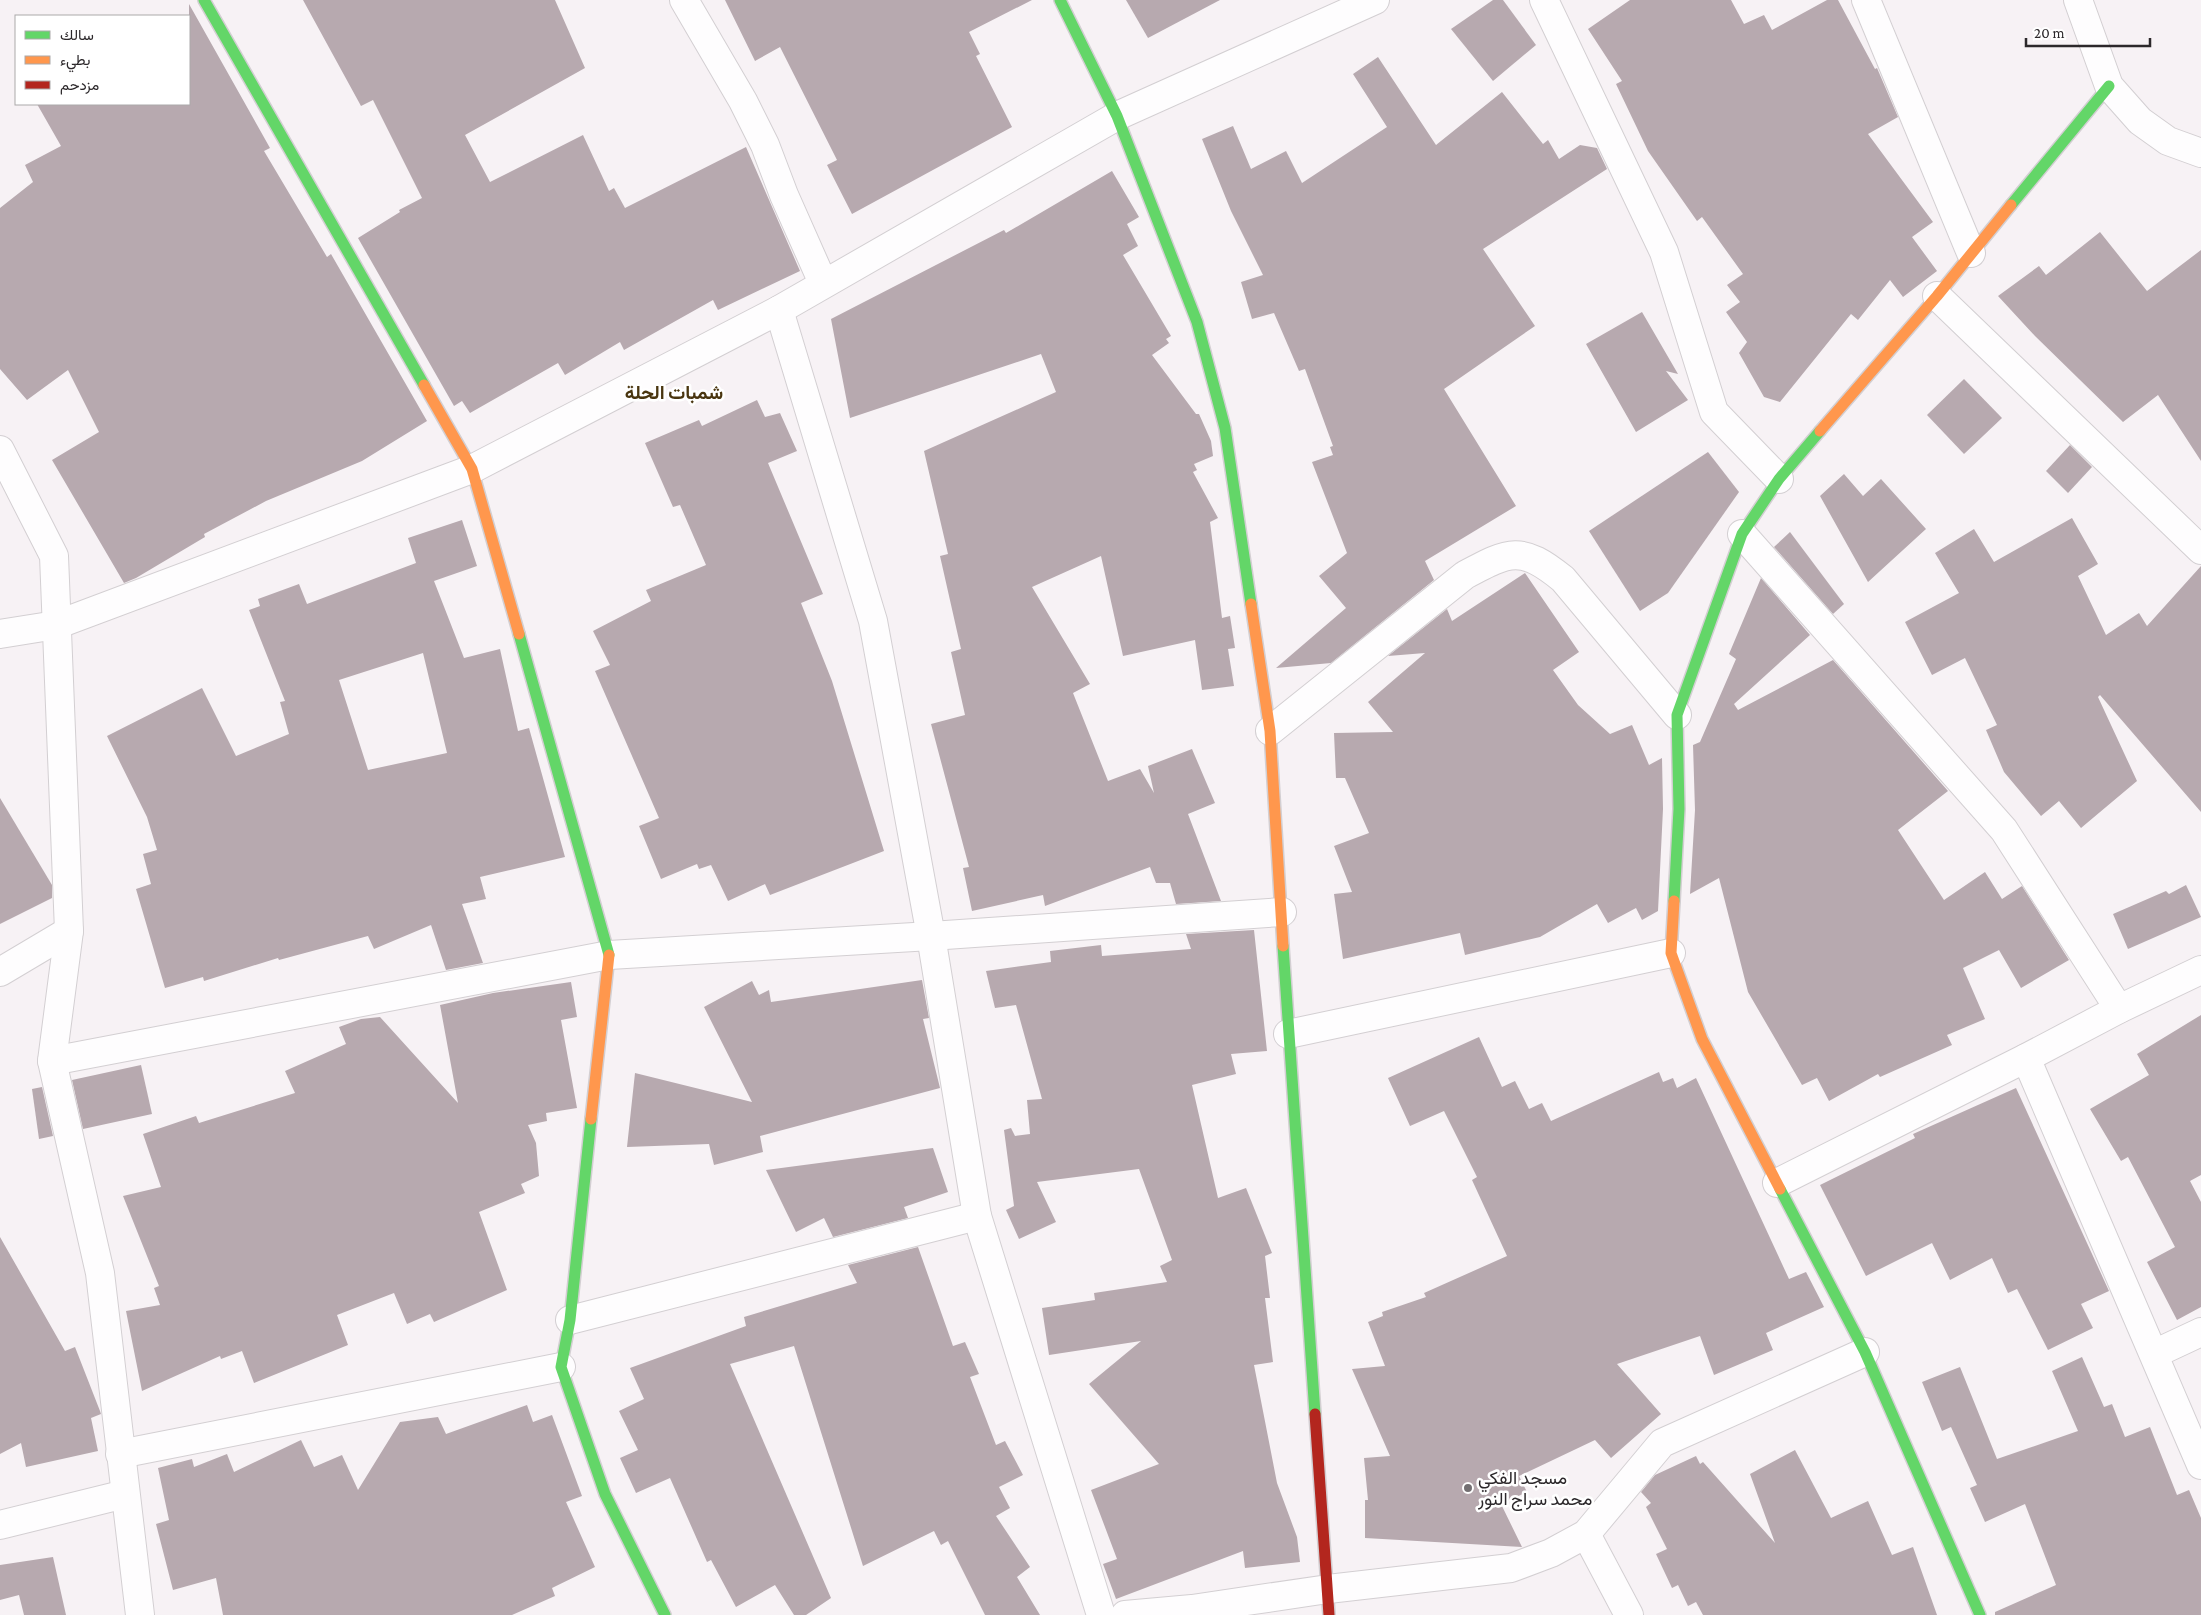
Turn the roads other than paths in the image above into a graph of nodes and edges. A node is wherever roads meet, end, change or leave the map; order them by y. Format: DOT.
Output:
graph roads {
  1 [pos="204,0"];
  2 [pos="684,0"];
  3 [pos="1060,0"];
  4 [pos="1375,0"];
  5 [pos="1544,0"];
  6 [pos="1866,0"];
  7 [pos="2078,0"];
  8 [pos="2109,86"];
  9 [pos="1117,116"];
  10 [pos="2201,153"];
  11 [pos="1971,254"];
  12 [pos="823,283"];
  13 [pos="1937,296"];
  14 [pos="778,310"];
  15 [pos="0,450"];
  16 [pos="472,469"];
  17 [pos="1778,479"];
  18 [pos="1742,534"];
  19 [pos="2201,550"];
  20 [pos="56,624"];
  21 [pos="0,634"];
  22 [pos="1677,715"];
  23 [pos="1270,731"];
  24 [pos="1282,912"];
  25 [pos="69,931"];
  26 [pos="931,936"];
  27 [pos="1671,953"];
  28 [pos="609,955"];
  29 [pos="2201,970"];
  30 [pos="0,972"];
  31 [pos="2119,1009"];
  32 [pos="1288,1034"];
  33 [pos="2026,1058"];
  34 [pos="52,1062"];
  35 [pos="1777,1183"];
  36 [pos="977,1216"];
  37 [pos="570,1320"];
  38 [pos="2201,1332"];
  39 [pos="1865,1352"];
  40 [pos="2154,1354"];
  41 [pos="561,1367"];
  42 [pos="120,1454"];
  43 [pos="2201,1465"];
  44 [pos="126,1494"];
  45 [pos="0,1525"];
  46 [pos="1586,1534"];
  47 [pos="1328,1602"];
  48 [pos="140,1615"];
  49 [pos="665,1615"];
  50 [pos="1102,1615"];
  51 [pos="1125,1615"];
  52 [pos="1629,1615"];
  53 [pos="1980,1615"];
  1 -- 16 [label="street"];
  2 -- 12 [label="street"];
  3 -- 9 [label="street"];
  4 -- 9 [label="street"];
  5 -- 17 [label="street"];
  6 -- 11 [label="street"];
  7 -- 8 [label="street"];
  8 -- 10 [label="street"];
  8 -- 11 [label="street"];
  9 -- 12 [label="street"];
  9 -- 23 [label="street"];
  11 -- 13 [label="street"];
  12 -- 14 [label="street"];
  13 -- 17 [label="street"];
  13 -- 19 [label="street"];
  14 -- 16 [label="street"];
  14 -- 26 [label="street"];
  15 -- 20 [label="street"];
  16 -- 20 [label="street"];
  16 -- 28 [label="street"];
  17 -- 18 [label="street"];
  18 -- 22 [label="street"];
  18 -- 31 [label="street"];
  20 -- 21 [label="street"];
  20 -- 25 [label="street"];
  22 -- 23 [label="street"];
  22 -- 27 [label="street"];
  23 -- 24 [label="street"];
  24 -- 26 [label="street"];
  24 -- 32 [label="street"];
  25 -- 30 [label="street"];
  25 -- 34 [label="street"];
  26 -- 28 [label="street"];
  26 -- 36 [label="street"];
  27 -- 32 [label="street"];
  27 -- 35 [label="street"];
  28 -- 34 [label="street"];
  28 -- 37 [label="street"];
  29 -- 31 [label="street"];
  31 -- 33 [label="street"];
  32 -- 47 [label="street"];
  33 -- 35 [label="street"];
  33 -- 40 [label="street"];
  34 -- 42 [label="street"];
  35 -- 39 [label="street"];
  36 -- 37 [label="street"];
  36 -- 50 [label="street"];
  37 -- 41 [label="street"];
  38 -- 40 [label="street"];
  39 -- 46 [label="street"];
  39 -- 53 [label="street"];
  40 -- 43 [label="street"];
  41 -- 42 [label="street"];
  41 -- 49 [label="street"];
  42 -- 44 [label="street"];
  44 -- 45 [label="street"];
  44 -- 48 [label="street"];
  46 -- 47 [label="street"];
  46 -- 52 [label="street"];
  47 -- 51 [label="street"];
}
